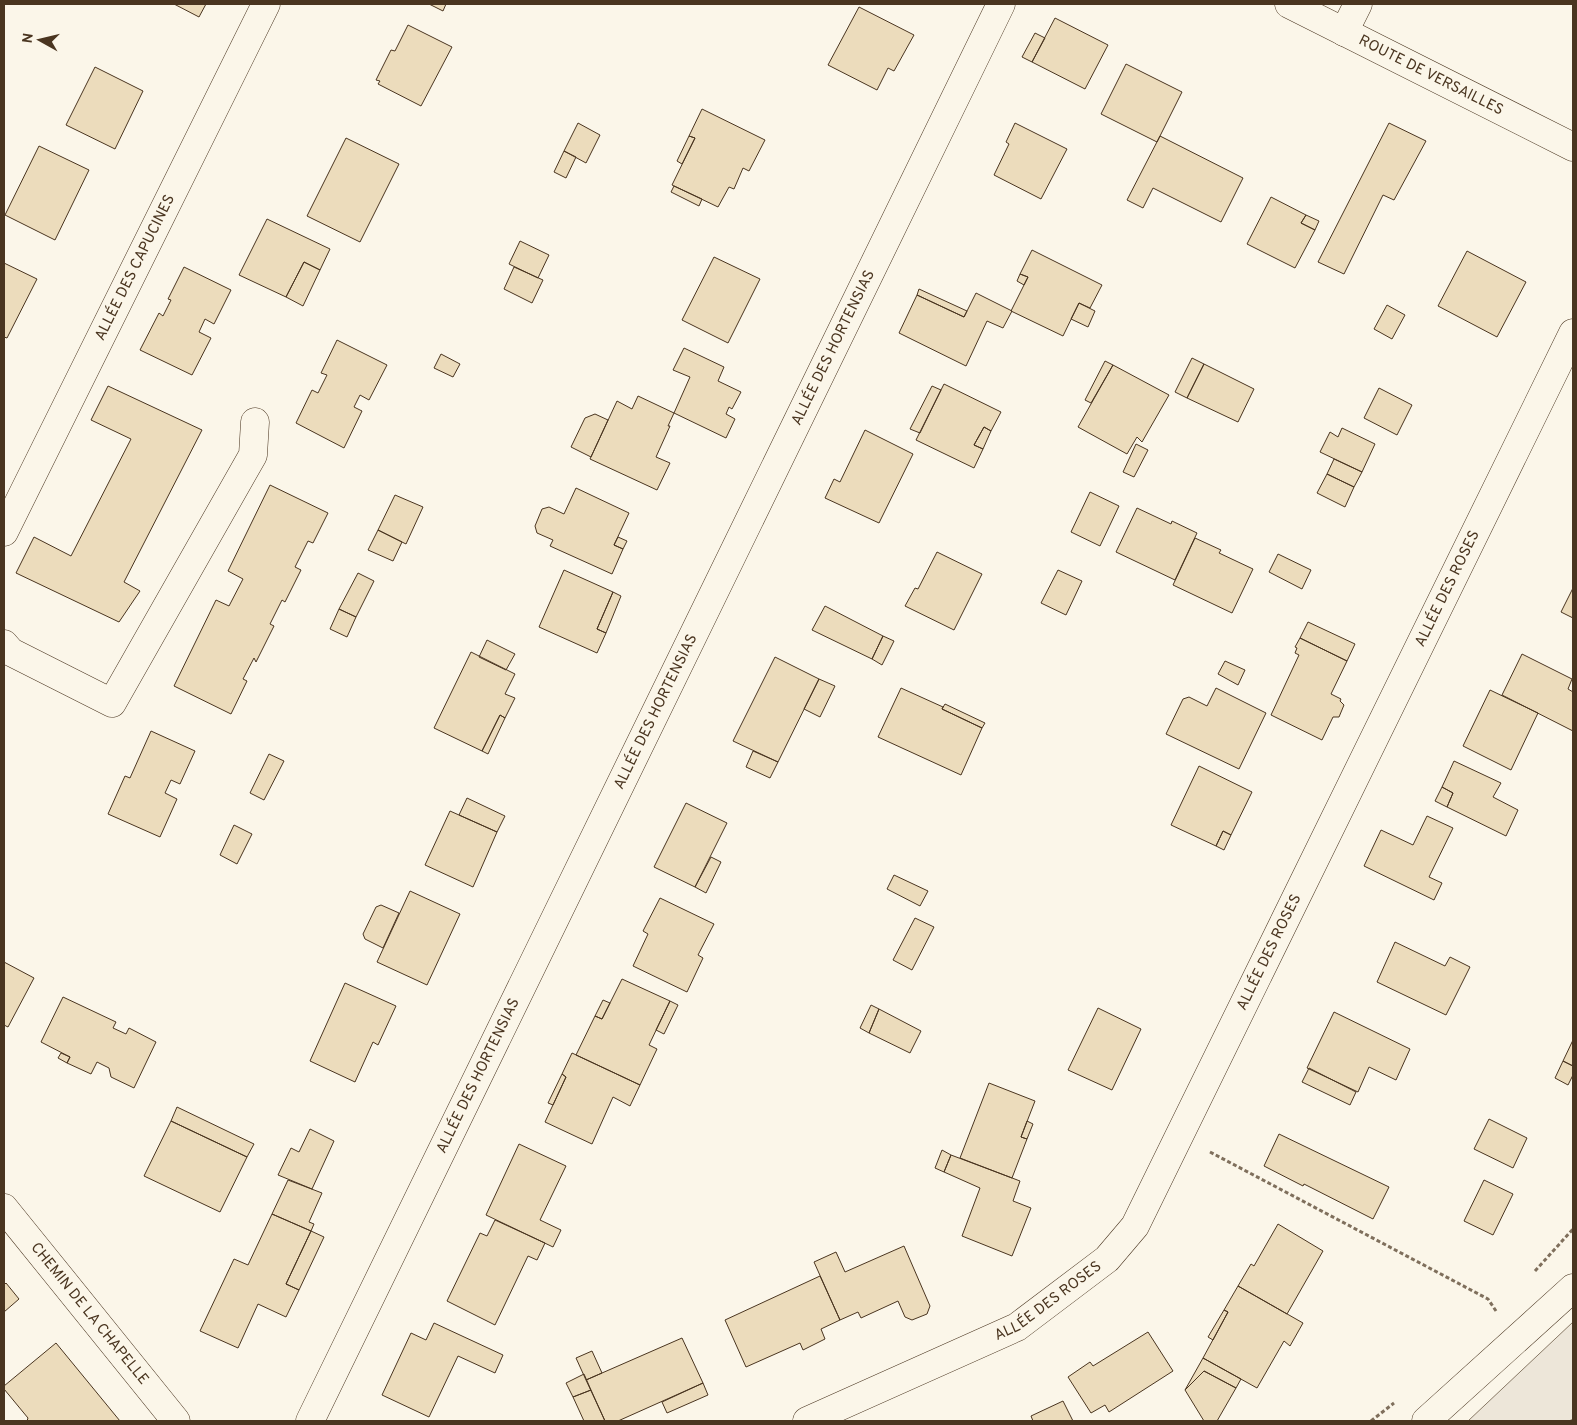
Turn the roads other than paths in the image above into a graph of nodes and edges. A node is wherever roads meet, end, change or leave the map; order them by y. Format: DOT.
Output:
graph roads {
  1 [pos="266,4"];
  2 [pos="1001,4"];
  3 [pos="1289,4"];
  4 [pos="1358,4"];
  5 [pos="1344,32"];
  6 [pos="1573,147"];
  7 [pos="1573,333"];
  8 [pos="255,422"];
  9 [pos="4,532"];
  10 [pos="4,644"];
  11 [pos="4,1208"];
  12 [pos="1573,1288"];
  13 [pos="176,1421"];
  14 [pos="310,1421"];
  15 [pos="807,1421"];
  16 [pos="1426,1421"];
  1 -- 9 [label="street, ALLÉE DES CAPUCINES"];
  2 -- 14 [label="street, ALLÉE DES HORTENSIAS"];
  3 -- 5 [label="street, ROUTE DE VERSAILLES"];
  4 -- 5 [label="street"];
  5 -- 6 [label="street, ROUTE DE VERSAILLES"];
  7 -- 15 [label="street, ALLÉE DES ROSES"];
  8 -- 10 [label="street"];
  11 -- 13 [label="street, CHEMIN DE LA CHAPELLE"];
  12 -- 16 [label="street"];
}
